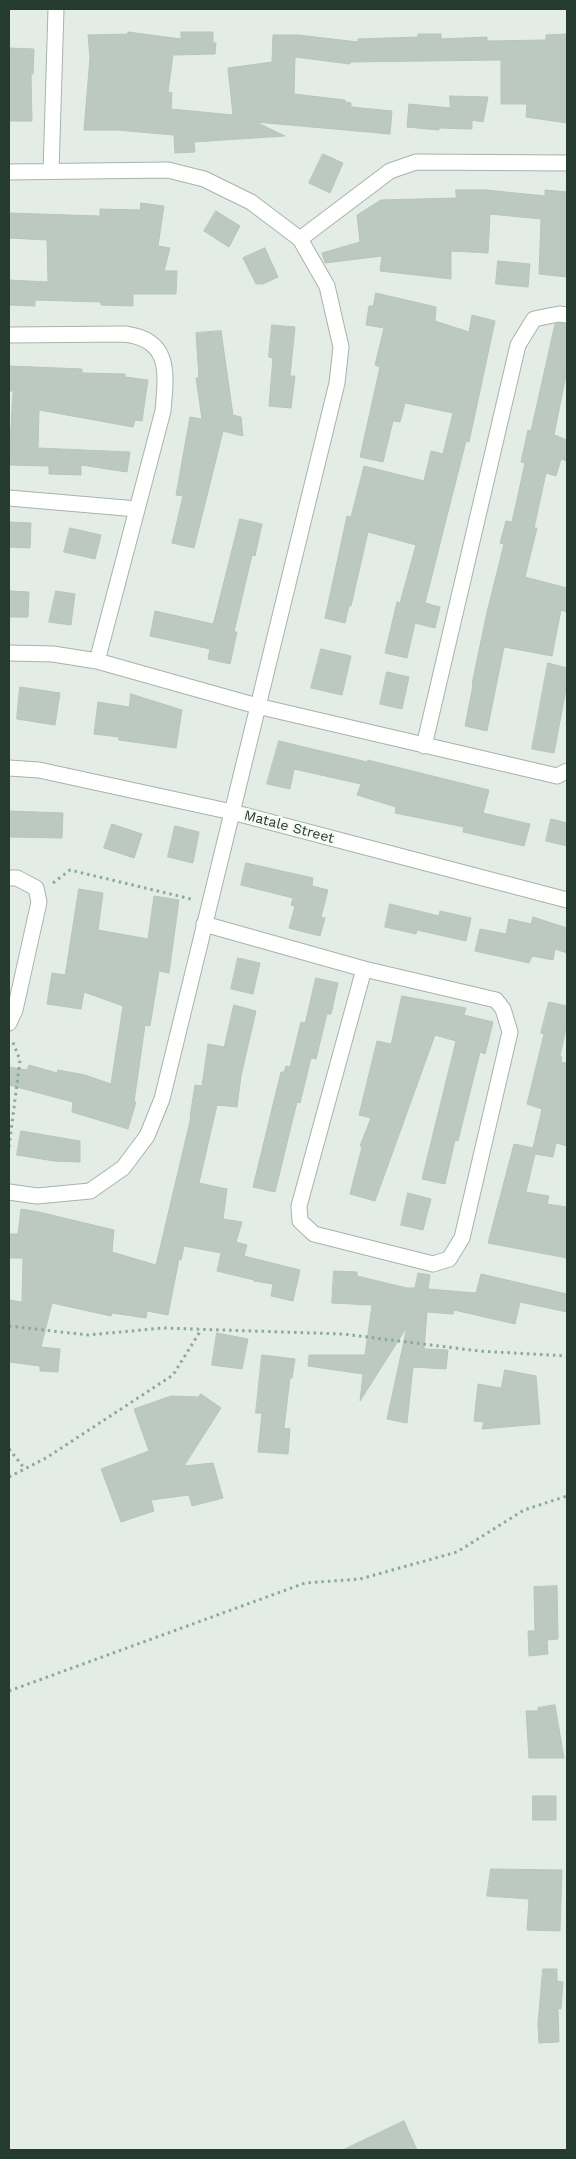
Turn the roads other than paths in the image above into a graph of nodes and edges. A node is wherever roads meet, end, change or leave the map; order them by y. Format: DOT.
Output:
graph roads {
  1 [pos="56,9"];
  2 [pos="567,163"];
  3 [pos="9,172"];
  4 [pos="51,172"];
  5 [pos="300,239"];
  6 [pos="567,315"];
  7 [pos="9,336"];
  8 [pos="9,498"];
  9 [pos="137,509"];
  10 [pos="9,653"];
  11 [pos="97,661"];
  12 [pos="257,706"];
  13 [pos="424,746"];
  14 [pos="9,768"];
  15 [pos="567,771"];
  16 [pos="232,812"];
  17 [pos="9,878"];
  18 [pos="567,900"];
  19 [pos="204,924"];
  20 [pos="364,969"];
  21 [pos="9,1023"];
  22 [pos="9,1192"];
  1 -- 4 [label="street"];
  2 -- 5 [label="street"];
  3 -- 4 [label="street"];
  4 -- 5 [label="street"];
  5 -- 12 [label="street"];
  6 -- 13 [label="street"];
  7 -- 9 [label="street"];
  8 -- 9 [label="street"];
  9 -- 11 [label="street"];
  10 -- 11 [label="street"];
  11 -- 12 [label="street"];
  12 -- 13 [label="street"];
  12 -- 16 [label="street"];
  13 -- 15 [label="street"];
  14 -- 16 [label="street, Matale Street"];
  16 -- 18 [label="street, Matale Street"];
  16 -- 19 [label="street"];
  17 -- 21 [label="street"];
  19 -- 20 [label="street"];
  19 -- 22 [label="street"];
  20 -- 20 [label="street"];
}
